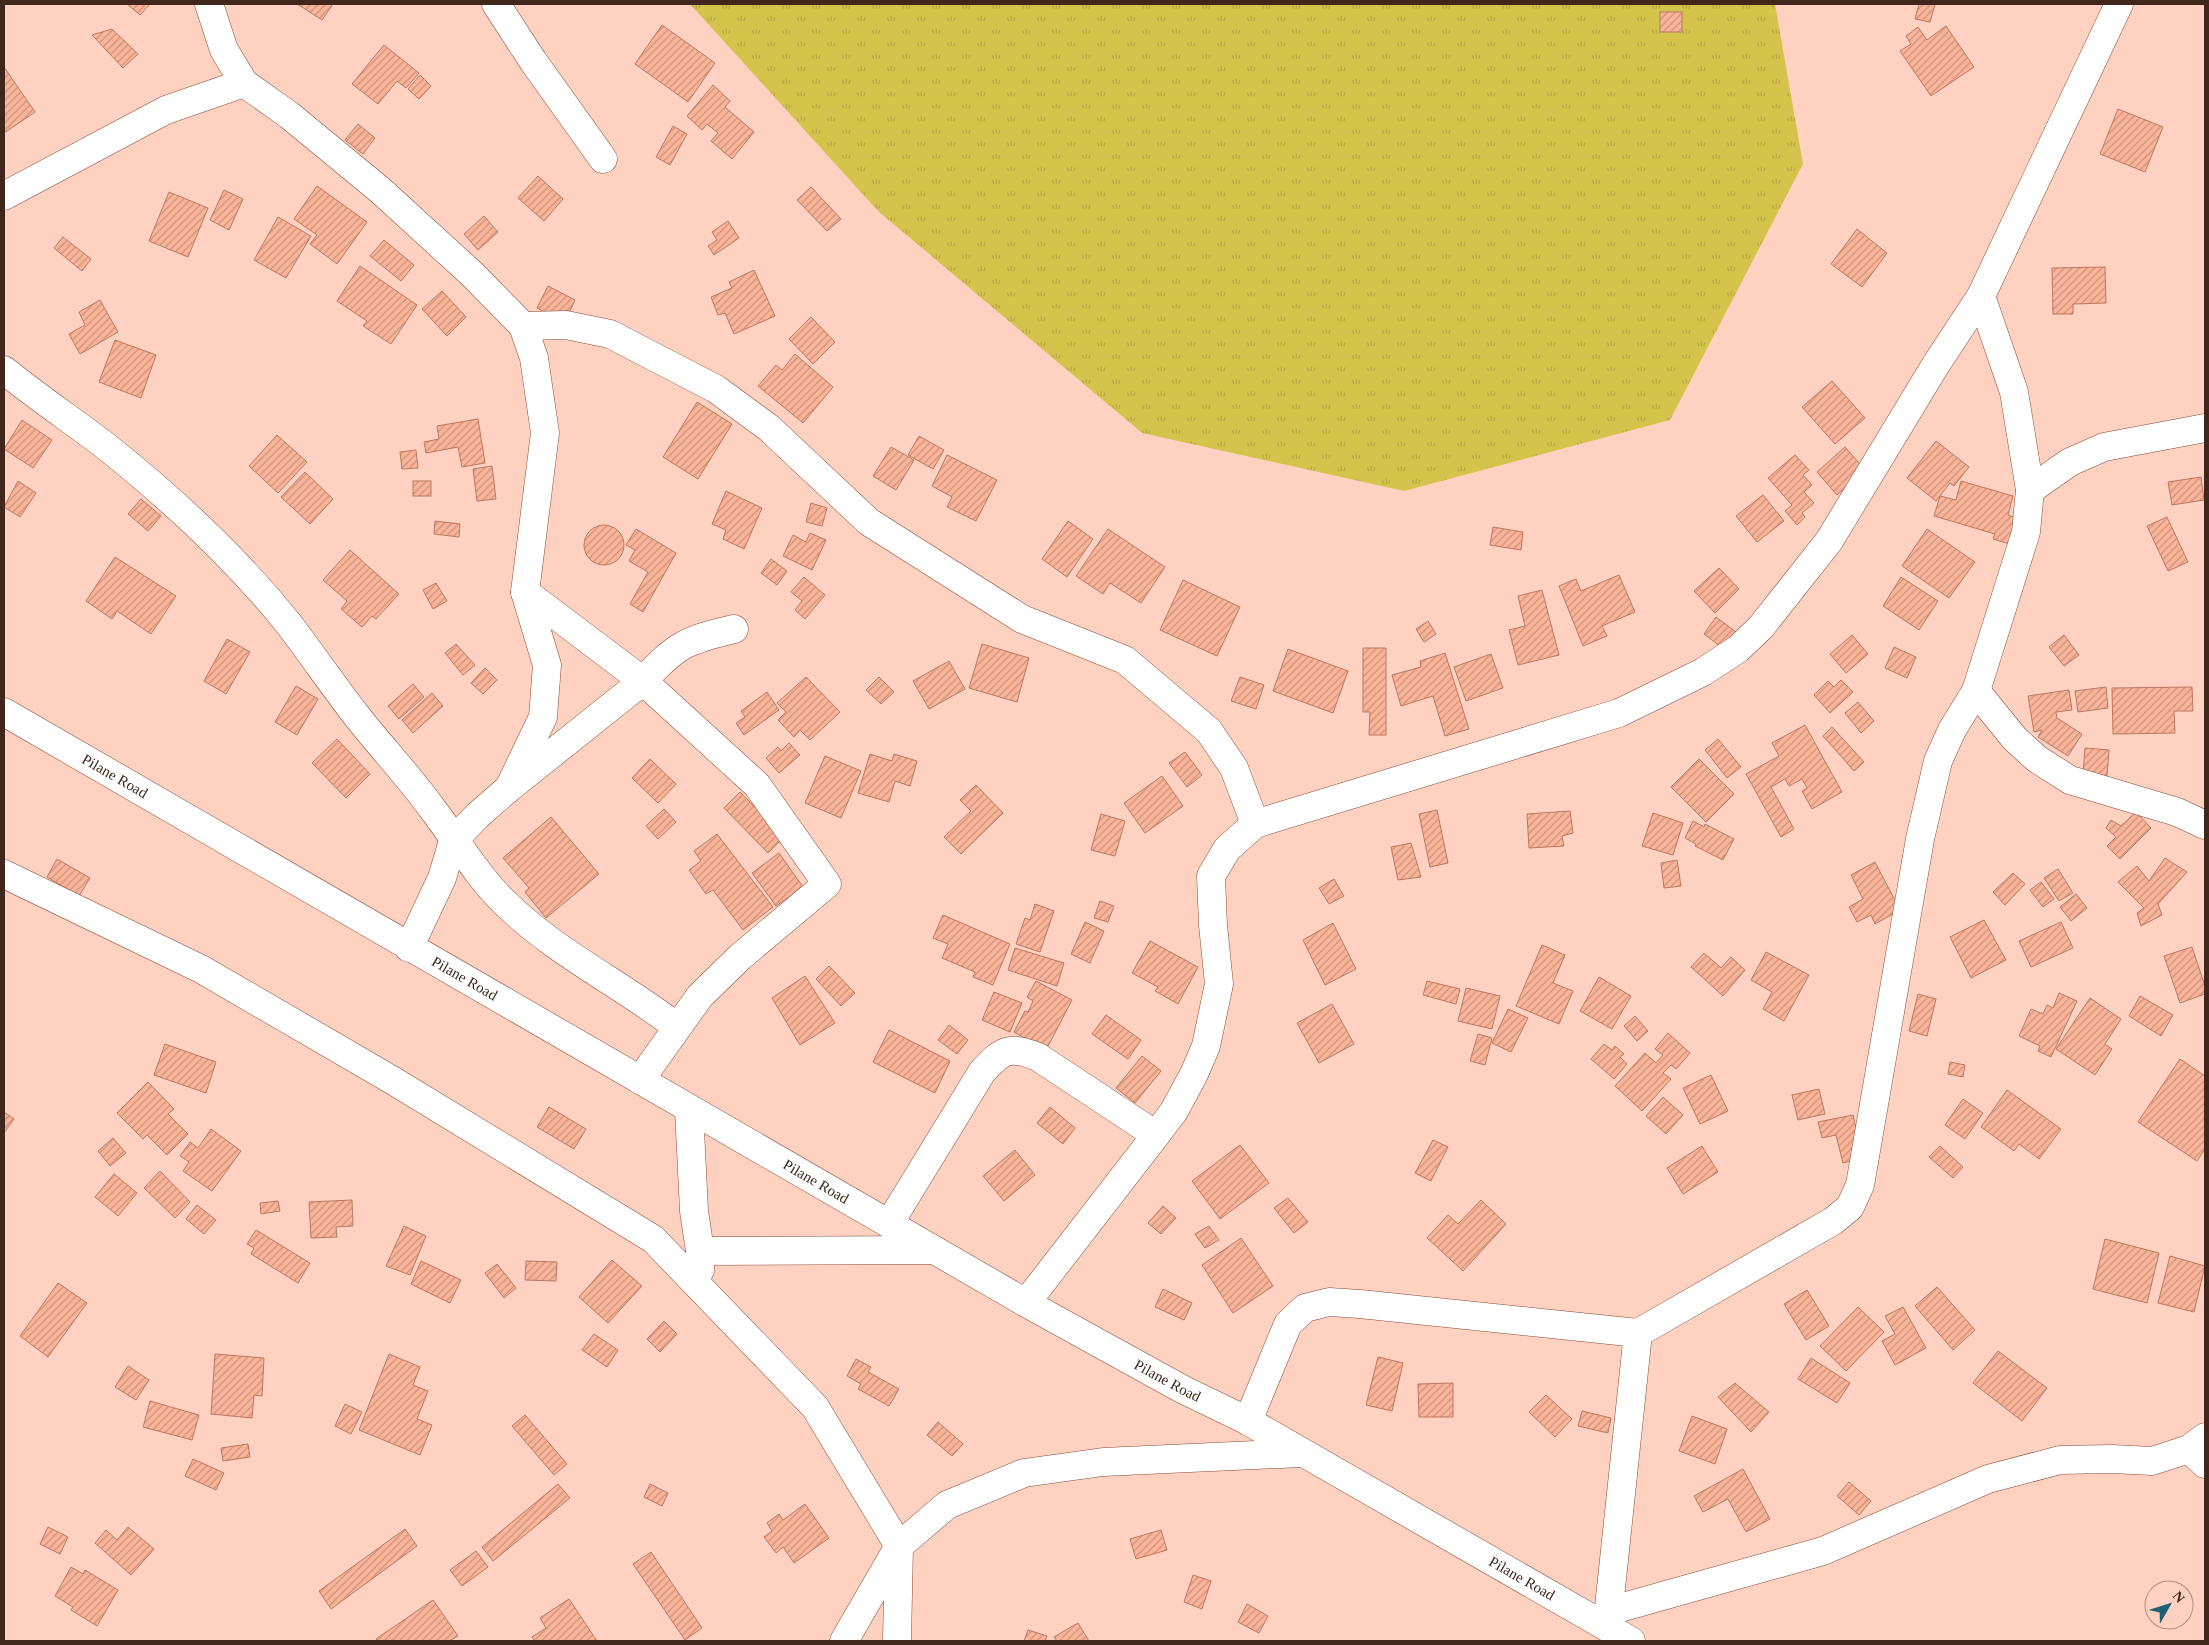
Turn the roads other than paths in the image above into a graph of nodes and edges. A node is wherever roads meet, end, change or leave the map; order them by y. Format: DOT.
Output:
graph roads {
  1 [pos="209,4"];
  2 [pos="496,4"];
  3 [pos="2120,4"];
  4 [pos="244,83"];
  5 [pos="603,159"];
  6 [pos="4,196"];
  7 [pos="1982,296"];
  8 [pos="523,326"];
  9 [pos="4,370"];
  10 [pos="2205,428"];
  11 [pos="2030,490"];
  12 [pos="525,592"];
  13 [pos="734,629"];
  14 [pos="643,681"];
  15 [pos="1976,691"];
  16 [pos="4,712"];
  17 [pos="509,788"];
  18 [pos="1255,824"];
  19 [pos="2205,824"];
  20 [pos="453,841"];
  21 [pos="4,874"];
  22 [pos="409,948"];
  23 [pos="677,1027"];
  24 [pos="640,1080"];
  25 [pos="688,1109"];
  26 [pos="1156,1136"];
  27 [pos="889,1224"];
  28 [pos="934,1250"];
  29 [pos="700,1251"];
  30 [pos="701,1287"];
  31 [pos="1026,1304"];
  32 [pos="1638,1333"];
  33 [pos="1248,1421"];
  34 [pos="2200,1450"];
  35 [pos="1302,1453"];
  36 [pos="899,1546"];
  37 [pos="1608,1619"];
  38 [pos="844,1641"];
  39 [pos="897,1641"];
  40 [pos="1631,1641"];
  1 -- 4 [label="street"];
  2 -- 5 [label="street"];
  3 -- 7 [label="street"];
  4 -- 6 [label="street"];
  4 -- 8 [label="street"];
  7 -- 11 [label="street"];
  7 -- 18 [label="street"];
  8 -- 12 [label="street"];
  8 -- 18 [label="street"];
  9 -- 20 [label="street"];
  10 -- 11 [label="street"];
  11 -- 15 [label="street"];
  12 -- 14 [label="street"];
  12 -- 17 [label="street"];
  13 -- 14 [label="street"];
  14 -- 17 [label="street"];
  14 -- 23 [label="street"];
  15 -- 19 [label="street"];
  15 -- 32 [label="street"];
  16 -- 22 [label="street, Pilane Road"];
  17 -- 20 [label="street"];
  18 -- 26 [label="street"];
  20 -- 22 [label="street"];
  20 -- 23 [label="street"];
  21 -- 30 [label="street"];
  22 -- 24 [label="street, Pilane Road"];
  23 -- 24 [label="street"];
  24 -- 25 [label="street, Pilane Road"];
  25 -- 27 [label="street, Pilane Road"];
  25 -- 29 [label="street"];
  26 -- 27 [label="street"];
  26 -- 31 [label="street"];
  27 -- 28 [label="street, Pilane Road"];
  28 -- 29 [label="street"];
  28 -- 31 [label="street, Pilane Road"];
  29 -- 30 [label="street"];
  30 -- 36 [label="street"];
  31 -- 33 [label="street, Pilane Road"];
  32 -- 33 [label="street"];
  32 -- 37 [label="street"];
  33 -- 35 [label="street, Pilane Road"];
  34 -- 37 [label="street"];
  35 -- 36 [label="street"];
  35 -- 37 [label="street, Pilane Road"];
  36 -- 38 [label="street"];
  36 -- 39 [label="street"];
  37 -- 40 [label="street, Pilane Road"];
}
